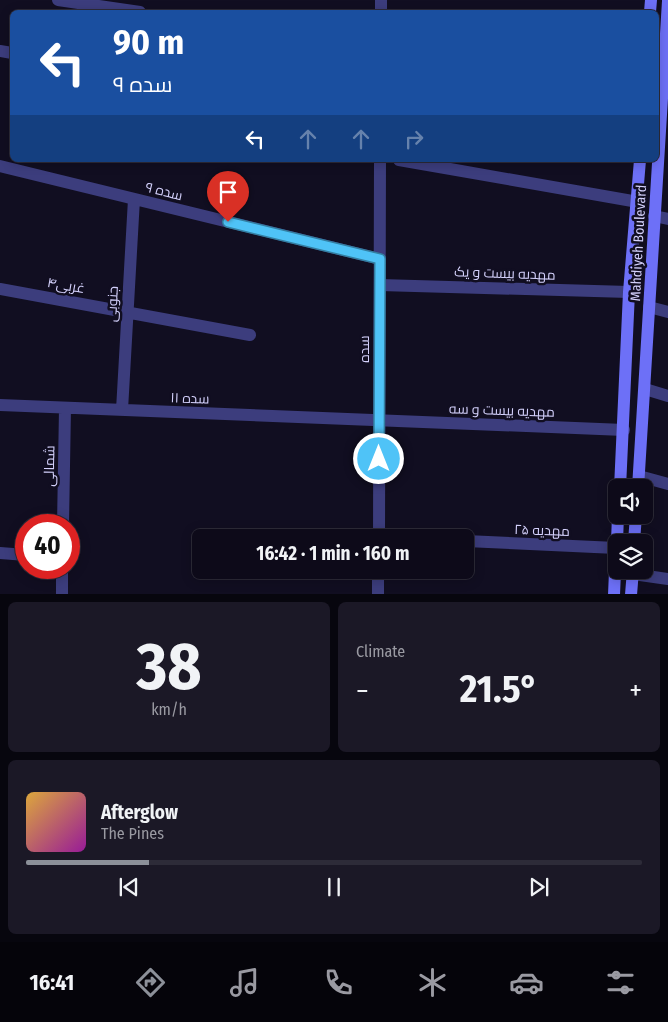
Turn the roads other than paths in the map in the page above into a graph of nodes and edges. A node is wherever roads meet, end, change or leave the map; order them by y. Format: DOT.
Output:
graph roads {
  1 [pos="58,0"];
  2 [pos="668,8"];
  3 [pos="126,10"];
  4 [pos="665,97"];
  5 [pos="380,162"];
  6 [pos="410,162"];
  7 [pos="640,162"];
  8 [pos="659,162"];
  9 [pos="659,162"];
  10 [pos="0,166"];
  11 [pos="134,199"];
  12 [pos="638,202"];
  13 [pos="654,216"];
  14 [pos="668,219"];
  15 [pos="380,259"];
  16 [pos="380,285"];
  17 [pos="0,289"];
  18 [pos="629,292"];
  19 [pos="649,307"];
  20 [pos="127,311"];
  21 [pos="668,312"];
  22 [pos="250,335"];
  23 [pos="645,389"];
  24 [pos="668,396"];
  25 [pos="0,405"];
  26 [pos="64,408"];
  27 [pos="122,410"];
  28 [pos="379,420"];
  29 [pos="624,430"];
  30 [pos="621,479"];
  31 [pos="638,479"];
  32 [pos="653,483"];
  33 [pos="668,484"];
  34 [pos="63,514"];
  35 [pos="378,529"];
  36 [pos="474,541"];
  37 [pos="608,547"];
  38 [pos="0,553"];
  39 [pos="15,554"];
  40 [pos="653,576"];
  41 [pos="62,579"];
  42 [pos="378,579"];
  43 [pos="615,579"];
  44 [pos="632,579"];
  45 [pos="668,579"];
  46 [pos="62,594"];
  47 [pos="378,594"];
  48 [pos="614,594"];
  49 [pos="631,594"];
  1 -- 3 [label="street"];
  2 -- 4 [label="main road, Mahdiyeh Boulevard"];
  4 -- 9 [label="main road, Mahdiyeh Boulevard"];
  5 -- 15 [label="street, سده"];
  6 -- 12 [label="street"];
  7 -- 12 [label="main road, Mahdiyeh Boulevard"];
  8 -- 13 [label="main road, Mahdiyeh Boulevard"];
  10 -- 11 [label="street, سده ۹"];
  11 -- 15 [label="street, سده ۹"];
  11 -- 20 [label="street, جنوبی"];
  12 -- 18 [label="main road, Mahdiyeh Boulevard"];
  13 -- 14 [label="street"];
  13 -- 19 [label="main road, Mahdiyeh Boulevard"];
  15 -- 16 [label="street, سده"];
  16 -- 18 [label="street, مهدیه بیست و یک"];
  16 -- 28 [label="street, سده"];
  17 -- 20 [label="street, غربی۴"];
  18 -- 29 [label="main road, Mahdiyeh Boulevard"];
  19 -- 21 [label="street"];
  19 -- 23 [label="main road, Mahdiyeh Boulevard"];
  20 -- 22 [label="street, غربی۴"];
  20 -- 27 [label="street, جنوبی"];
  23 -- 24 [label="street"];
  23 -- 31 [label="main road, Mahdiyeh Boulevard"];
  25 -- 26 [label="street, سده ۱۱"];
  26 -- 27 [label="street, سده ۱۱"];
  26 -- 34 [label="street, شمالی"];
  27 -- 28 [label="street, سده ۱۱"];
  28 -- 29 [label="street, مهدیه بیست و سه"];
  28 -- 35 [label="street, سده"];
  29 -- 30 [label="main road, Mahdiyeh Boulevard"];
  32 -- 33 [label="street"];
  36 -- 37 [label="street, مهدیه ۲۵"];
  38 -- 39 [label="street"];
  40 -- 45 [label="street"];
  41 -- 46 [label="street"];
  42 -- 47 [label="street"];
  43 -- 48 [label="main road"];
  44 -- 49 [label="main road"];
}
